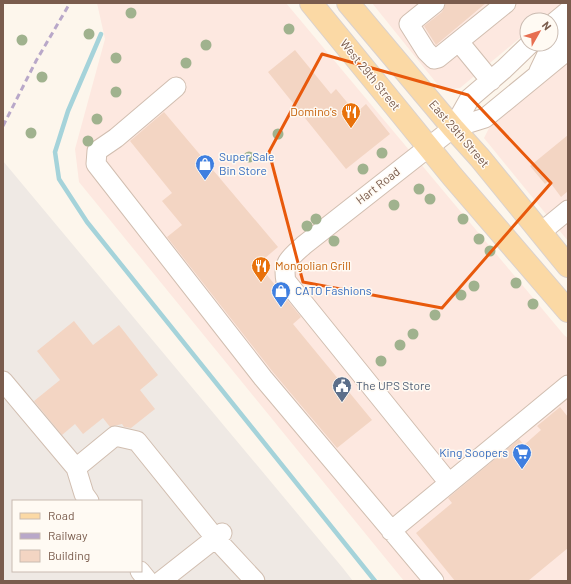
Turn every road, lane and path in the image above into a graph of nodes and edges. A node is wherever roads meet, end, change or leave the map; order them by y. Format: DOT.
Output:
graph roads {
  1 [pos="311,3"];
  2 [pos="348,3"];
  3 [pos="435,3"];
  4 [pos="506,3"];
  5 [pos="568,11"];
  6 [pos="559,18"];
  7 [pos="568,32"];
  8 [pos="459,42"];
  9 [pos="568,50"];
  10 [pos="522,52"];
  11 [pos="536,76"];
  12 [pos="491,81"];
  13 [pos="176,87"];
  14 [pos="453,128"];
  15 [pos="429,147"];
  16 [pos="568,210"];
  17 [pos="540,233"];
  18 [pos="568,266"];
  19 [pos="568,311"];
  20 [pos="3,381"];
  21 [pos="568,385"];
  22 [pos="76,468"];
  23 [pos="448,483"];
  24 [pos="88,500"];
  25 [pos="392,531"];
  26 [pos="219,536"];
  27 [pos="141,572"];
  28 [pos="148,581"];
  29 [pos="161,581"];
  30 [pos="255,581"];
  31 [pos="434,581"];
  1 -- 15 [label="main road, West 29th Street"];
  2 -- 14 [label="main road, East 29th Street"];
  3 -- 8 [label="street"];
  4 -- 8 [label="street"];
  5 -- 6 [label="street"];
  7 -- 11 [label="street"];
  8 -- 12 [label="street"];
  9 -- 11 [label="street, Hart Road"];
  10 -- 12 [label="street, Hart Road"];
  11 -- 14 [label="street, Hart Road"];
  12 -- 14 [label="street, Hart Road"];
  13 -- 25 [label="street"];
  14 -- 15 [label="street, Hart Road"];
  14 -- 17 [label="main road, East 29th Street"];
  15 -- 19 [label="main road"];
  15 -- 23 [label="street, Hart Road"];
  16 -- 17 [label="street"];
  17 -- 18 [label="main road, East 29th Street"];
  20 -- 22 [label="street"];
  21 -- 23 [label="street"];
  22 -- 24 [label="street"];
  22 -- 26 [label="street"];
  23 -- 25 [label="street"];
  25 -- 31 [label="street"];
  26 -- 29 [label="street"];
  26 -- 30 [label="street"];
  27 -- 28 [label="street"];
}
